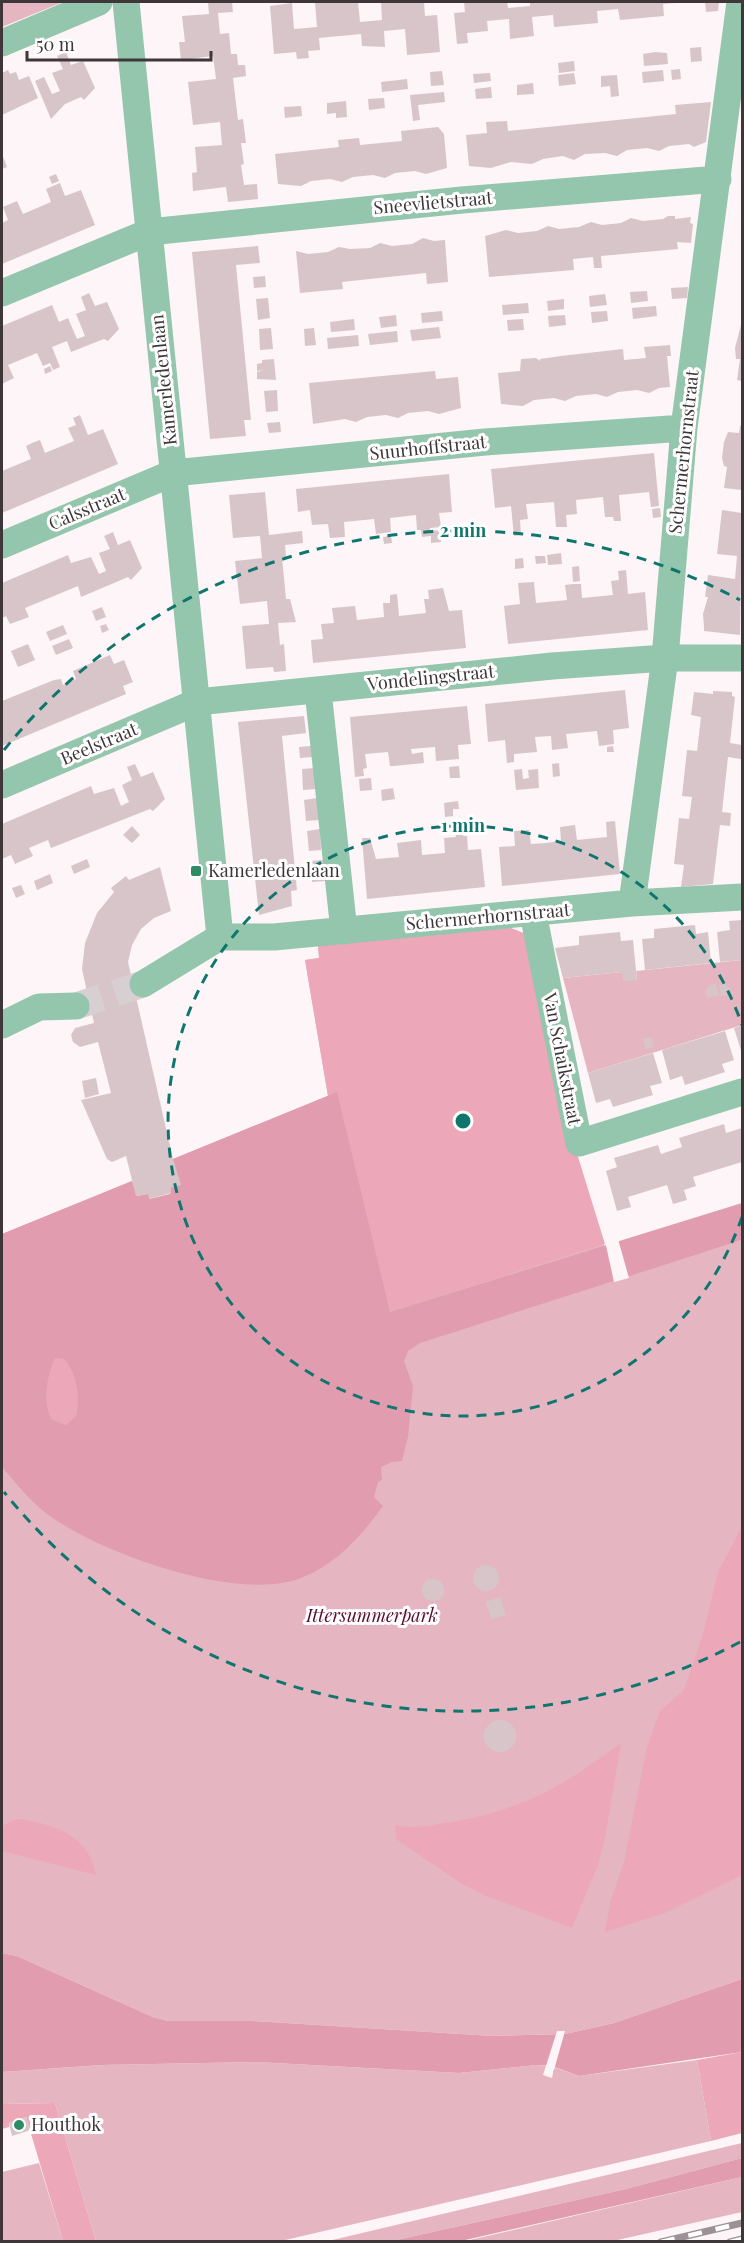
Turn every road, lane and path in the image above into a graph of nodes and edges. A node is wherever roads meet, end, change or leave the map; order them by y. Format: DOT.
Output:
graph roads {
  1 [pos="99,2"];
  2 [pos="126,2"];
  3 [pos="740,2"];
  4 [pos="2,43"];
  5 [pos="718,179"];
  6 [pos="149,232"];
  7 [pos="2,293"];
  8 [pos="684,428"];
  9 [pos="173,473"];
  10 [pos="2,545"];
  11 [pos="665,658"];
  12 [pos="742,658"];
  13 [pos="318,691"];
  14 [pos="197,702"];
  15 [pos="2,785"];
  16 [pos="742,897"];
  17 [pos="632,903"];
  18 [pos="533,913"];
  19 [pos="344,931"];
  20 [pos="220,937"];
  21 [pos="143,984"];
  22 [pos="76,1006"];
  23 [pos="2,1025"];
  24 [pos="742,1092"];
  1 -- 4 [label="street"];
  2 -- 6 [label="street, Kamerledenlaan"];
  3 -- 5 [label="street, Schermerhornstraat"];
  5 -- 6 [label="street, Sneevlietstraat"];
  5 -- 8 [label="street, Schermerhornstraat"];
  6 -- 7 [label="street, Sneevlietstraat"];
  6 -- 9 [label="street, Kamerledenlaan"];
  8 -- 9 [label="street, Suurhoffstraat"];
  8 -- 11 [label="street, Schermerhornstraat"];
  9 -- 10 [label="street, Calsstraat"];
  9 -- 14 [label="street, Kamerledenlaan"];
  11 -- 12 [label="street"];
  11 -- 13 [label="street, Vondelingstraat"];
  11 -- 17 [label="street, Schermerhornstraat"];
  13 -- 14 [label="street, Vondelingstraat"];
  13 -- 19 [label="street"];
  14 -- 15 [label="street, Beelstraat"];
  14 -- 20 [label="street, Kamerledenlaan"];
  16 -- 17 [label="street, Schermerhornstraat"];
  17 -- 18 [label="street, Schermerhornstraat"];
  18 -- 19 [label="street, Schermerhornstraat"];
  18 -- 24 [label="street, Van Schaikstraat"];
  19 -- 20 [label="street, Schermerhornstraat"];
  20 -- 21 [label="street"];
  22 -- 23 [label="street"];
}
